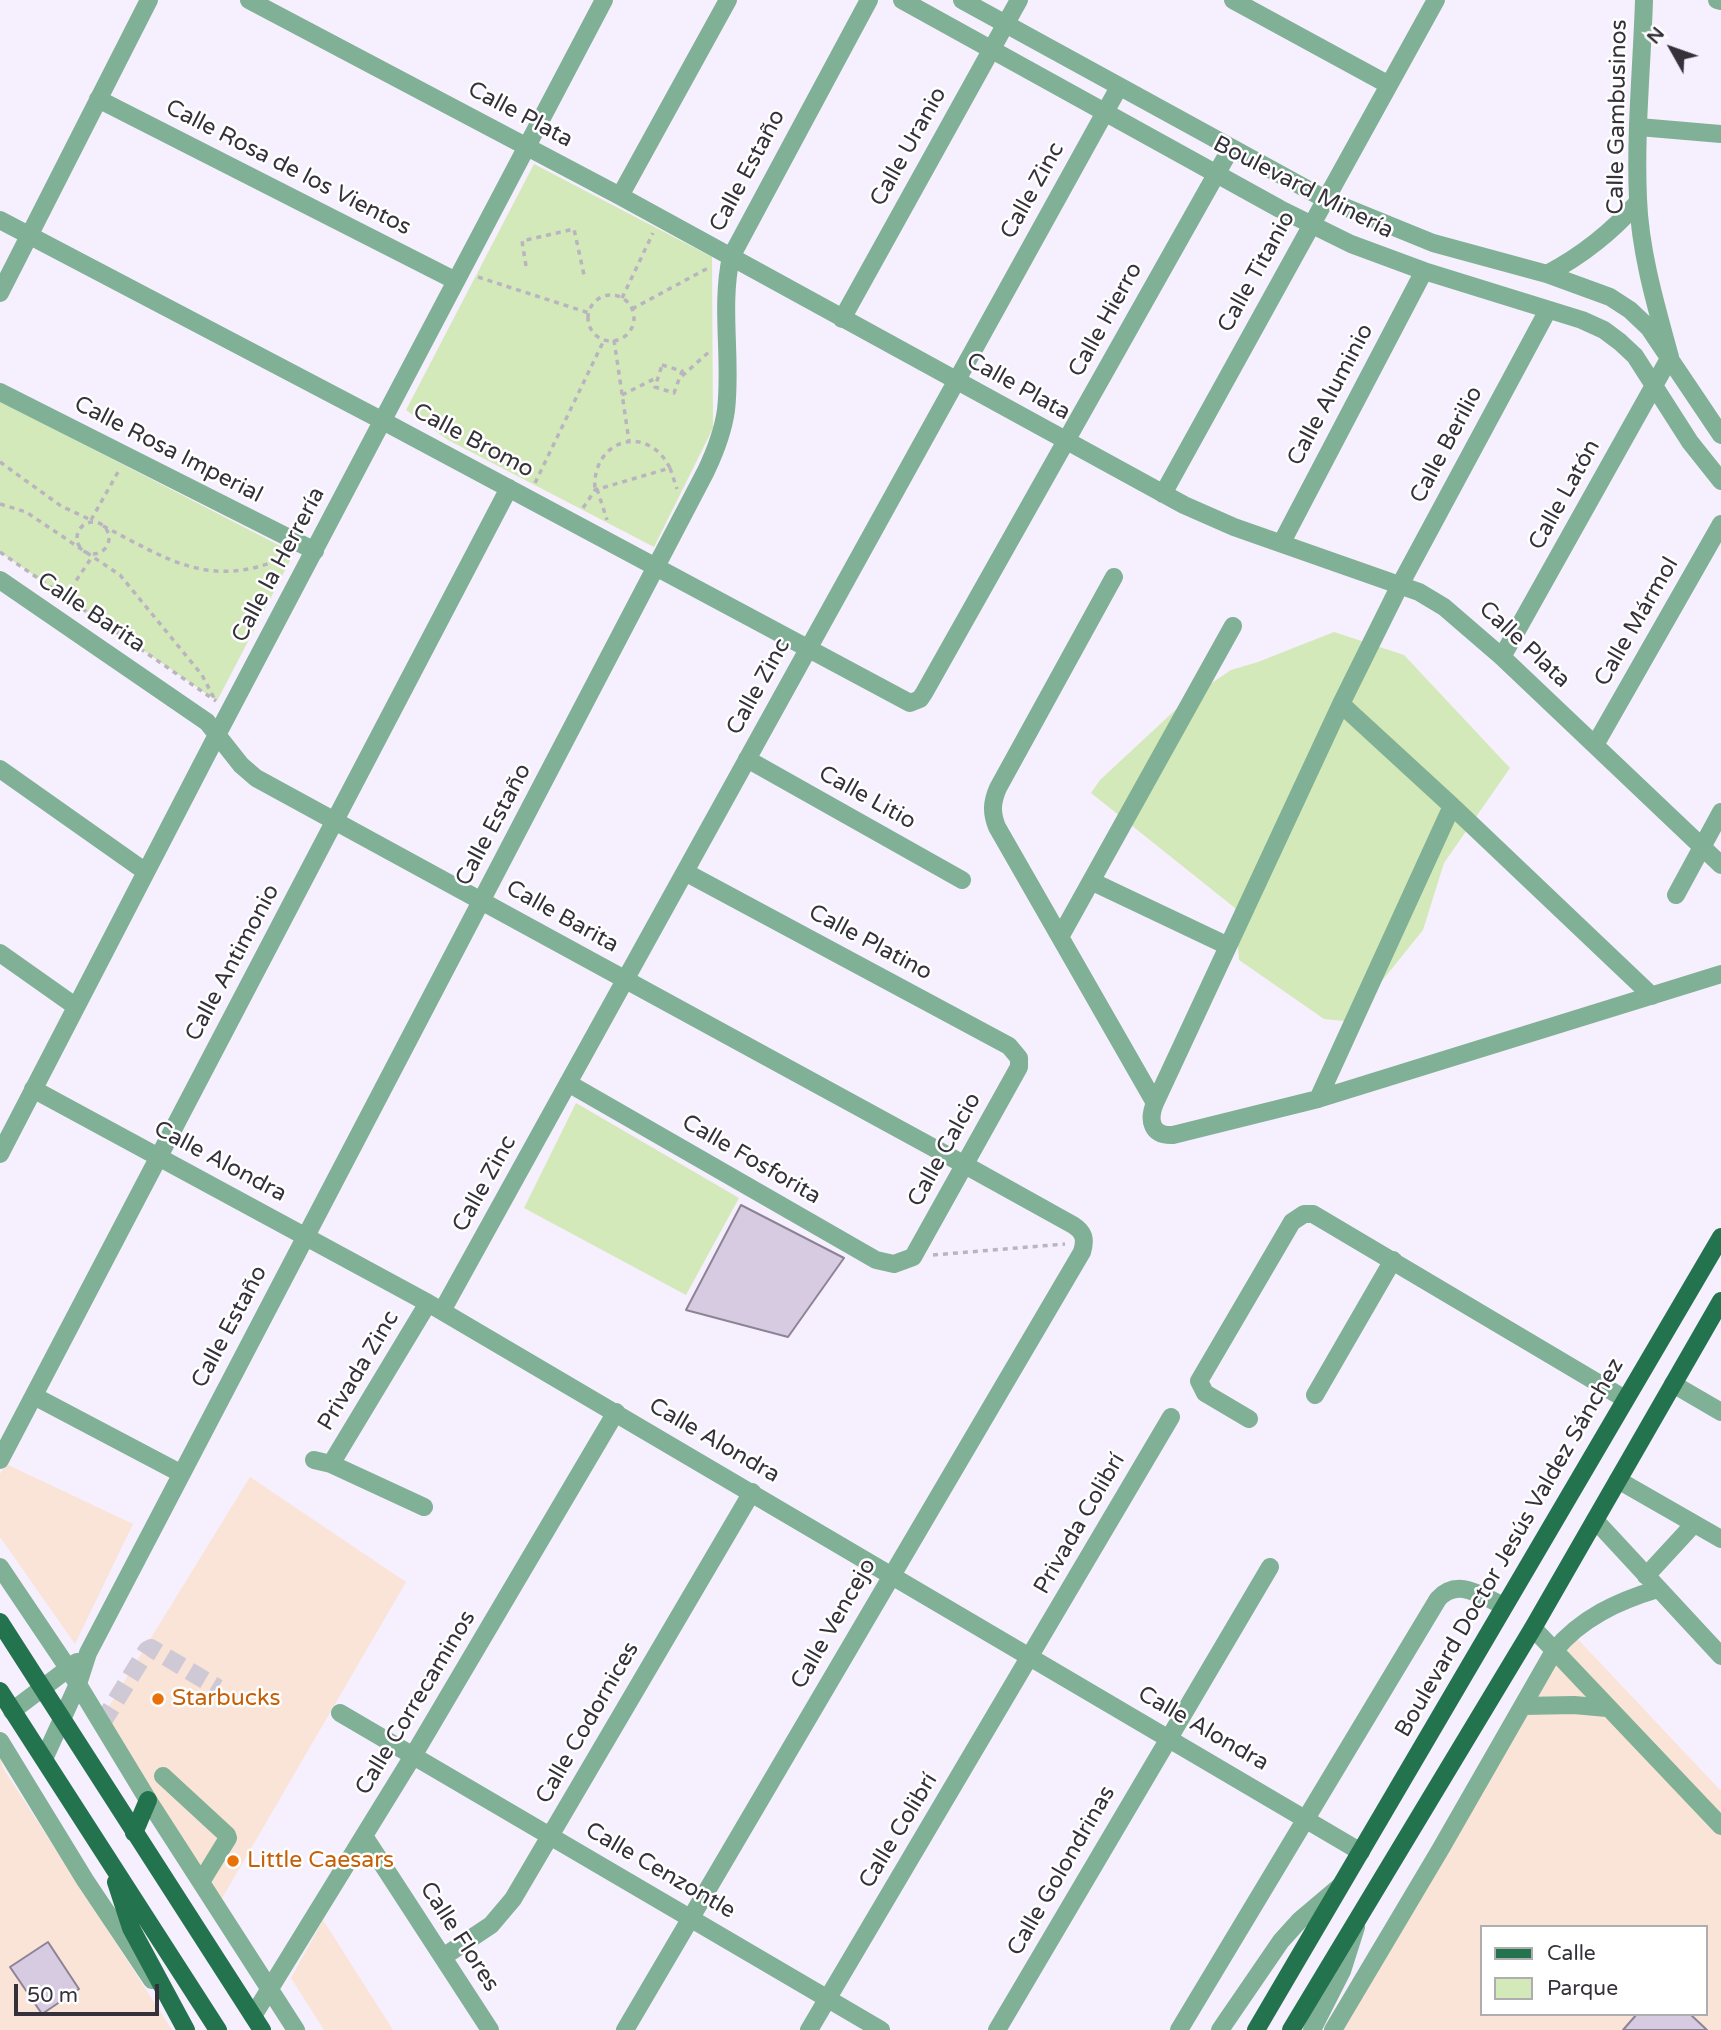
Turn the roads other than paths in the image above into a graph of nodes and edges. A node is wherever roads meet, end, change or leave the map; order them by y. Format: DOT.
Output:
graph roads {
  1 [pos="149,0"];
  2 [pos="248,0"];
  3 [pos="728,0"];
  4 [pos="869,0"];
  5 [pos="902,0"];
  6 [pos="962,0"];
  7 [pos="1018,0"];
  8 [pos="1233,0"];
  9 [pos="1436,0"];
  10 [pos="1644,0"];
  11 [pos="595,3"];
  12 [pos="1005,24"];
  13 [pos="991,49"];
  14 [pos="1390,85"];
  15 [pos="1119,87"];
  16 [pos="98,99"];
  17 [pos="1105,112"];
  18 [pos="1639,127"];
  19 [pos="1721,134"];
  20 [pos="526,146"];
  21 [pos="1231,148"];
  22 [pos="1216,174"];
  23 [pos="620,196"];
  24 [pos="1325,199"];
  25 [pos="1638,202"];
  26 [pos="0,220"];
  27 [pos="1311,225"];
  28 [pos="29,235"];
  29 [pos="722,257"];
  30 [pos="1493,260"];
  31 [pos="1424,271"];
  32 [pos="1547,274"];
  33 [pos="456,281"];
  34 [pos="1483,290"];
  35 [pos="0,293"];
  36 [pos="1548,310"];
  37 [pos="842,318"];
  38 [pos="1670,357"];
  39 [pos="956,381"];
  40 [pos="1655,384"];
  41 [pos="0,392"];
  42 [pos="383,421"];
  43 [pos="1721,435"];
  44 [pos="1066,441"];
  45 [pos="1721,481"];
  46 [pos="509,488"];
  47 [pos="1163,494"];
  48 [pos="1721,524"];
  49 [pos="1282,542"];
  50 [pos="315,551"];
  51 [pos="656,567"];
  52 [pos="1114,577"];
  53 [pos="0,580"];
  54 [pos="1400,585"];
  55 [pos="1233,626"];
  56 [pos="808,649"];
  57 [pos="1502,657"];
  58 [pos="920,699"];
  59 [pos="1341,704"];
  60 [pos="218,733"];
  61 [pos="1595,745"];
  62 [pos="747,759"];
  63 [pos="0,769"];
  64 [pos="1452,806"];
  65 [pos="1721,812"];
  66 [pos="335,821"];
  67 [pos="1702,846"];
  68 [pos="1721,865"];
  69 [pos="146,872"];
  70 [pos="685,872"];
  71 [pos="962,880"];
  72 [pos="1091,881"];
  73 [pos="1676,895"];
  74 [pos="482,901"];
  75 [pos="1060,937"];
  76 [pos="1228,946"];
  77 [pos="0,953"];
  78 [pos="1721,974"];
  79 [pos="625,980"];
  80 [pos="1652,996"];
  81 [pos="75,1006"];
  82 [pos="1019,1067"];
  83 [pos="568,1083"];
  84 [pos="33,1089"];
  85 [pos="1318,1099"];
  86 [pos="1155,1103"];
  87 [pos="0,1154"];
  88 [pos="159,1157"];
  89 [pos="965,1165"];
  90 [pos="306,1236"];
  91 [pos="1721,1237"];
  92 [pos="1084,1243"];
  93 [pos="913,1257"];
  94 [pos="1393,1261"];
  95 [pos="1721,1301"];
  96 [pos="435,1307"];
  97 [pos="1673,1384"];
  98 [pos="1315,1395"];
  99 [pos="34,1396"];
  100 [pos="1625,1399"];
  101 [pos="616,1412"];
  102 [pos="1721,1412"];
  103 [pos="1171,1417"];
  104 [pos="1249,1419"];
  105 [pos="0,1460"];
  106 [pos="180,1473"];
  107 [pos="1618,1480"];
  108 [pos="752,1492"];
  109 [pos="424,1507"];
  110 [pos="1595,1520"];
  111 [pos="1693,1525"];
  112 [pos="1721,1539"];
  113 [pos="0,1567"];
  114 [pos="1270,1567"];
  115 [pos="892,1574"];
  116 [pos="1652,1582"];
  117 [pos="1504,1606"];
  118 [pos="0,1622"];
  119 [pos="1533,1628"];
  120 [pos="1554,1651"];
  121 [pos="88,1653"];
  122 [pos="1031,1656"];
  123 [pos="1721,1656"];
  124 [pos="68,1668"];
  125 [pos="78,1684"];
  126 [pos="42,1688"];
  127 [pos="0,1691"];
  128 [pos="1523,1706"];
  129 [pos="1607,1708"];
  130 [pos="12,1711"];
  131 [pos="340,1713"];
  132 [pos="62,1721"];
  133 [pos="1169,1737"];
  134 [pos="0,1741"];
  135 [pos="413,1756"];
  136 [pos="44,1759"];
  137 [pos="163,1776"];
  138 [pos="148,1800"];
  139 [pos="1306,1817"];
  140 [pos="1721,1826"];
  141 [pos="134,1833"];
  142 [pos="551,1835"];
  143 [pos="364,1836"];
  144 [pos="1361,1852"];
  145 [pos="112,1864"];
  146 [pos="201,1882"];
  147 [pos="1341,1885"];
  148 [pos="691,1918"];
  149 [pos="1358,1918"];
  150 [pos="443,1957"];
  151 [pos="270,1989"];
  152 [pos="828,1998"];
  153 [pos="258,2023"];
  154 [pos="185,2030"];
  155 [pos="218,2030"];
  156 [pos="296,2030"];
  157 [pos="490,2030"];
  158 [pos="625,2030"];
  159 [pos="809,2030"];
  160 [pos="881,2030"];
  161 [pos="997,2030"];
  162 [pos="1179,2030"];
  163 [pos="1220,2030"];
  164 [pos="1255,2030"];
  165 [pos="1290,2030"];
  166 [pos="1312,2030"];
  167 [pos="1333,2030"];
  1 -- 16 [label="street"];
  2 -- 20 [label="street, Calle Plata"];
  3 -- 23 [label="street"];
  4 -- 29 [label="street, Calle Estaño"];
  5 -- 13 [label="street, Boulevard Minería"];
  6 -- 12 [label="street, Boulevard Minería"];
  7 -- 12 [label="street, Calle Uranio"];
  8 -- 14 [label="street"];
  9 -- 14 [label="street, Calle Titanio"];
  10 -- 18 [label="street, Calle Gambusinos"];
  11 -- 20 [label="street, Calle la Herrería"];
  12 -- 13 [label="street, Calle Uranio"];
  12 -- 15 [label="street, Boulevard Minería"];
  13 -- 17 [label="street, Boulevard Minería"];
  13 -- 37 [label="street, Calle Uranio"];
  14 -- 24 [label="street, Calle Titanio"];
  15 -- 17 [label="street, Calle Zinc"];
  15 -- 21 [label="street, Boulevard Minería"];
  16 -- 28 [label="street"];
  16 -- 33 [label="street, Calle Rosa de los Vientos"];
  17 -- 22 [label="street, Boulevard Minería"];
  17 -- 39 [label="street, Calle Zinc"];
  18 -- 19 [label="street"];
  18 -- 25 [label="street, Calle Gambusinos"];
  20 -- 23 [label="street, Calle Plata"];
  20 -- 33 [label="street, Calle la Herrería"];
  21 -- 22 [label="street, Calle Hierro"];
  21 -- 24 [label="street, Boulevard Minería"];
  22 -- 27 [label="street, Boulevard Minería"];
  22 -- 44 [label="street, Calle Hierro"];
  23 -- 29 [label="street, Calle Plata"];
  24 -- 27 [label="street, Calle Titanio"];
  24 -- 30 [label="street, Boulevard Minería"];
  25 -- 32 [label="street"];
  25 -- 38 [label="street, Calle Gambusinos"];
  26 -- 28 [label="street, Calle Bromo"];
  27 -- 31 [label="street, Boulevard Minería"];
  27 -- 47 [label="street, Calle Titanio"];
  28 -- 35 [label="street"];
  28 -- 42 [label="street, Calle Bromo"];
  29 -- 37 [label="street, Calle Plata"];
  29 -- 51 [label="street, Calle Estaño"];
  30 -- 32 [label="street, Boulevard Minería"];
  30 -- 34 [label="street"];
  31 -- 34 [label="street, Boulevard Minería"];
  31 -- 49 [label="street, Calle Aluminio"];
  32 -- 38 [label="street, Boulevard Minería"];
  33 -- 42 [label="street, Calle la Herrería"];
  34 -- 36 [label="street, Boulevard Minería"];
  36 -- 40 [label="street, Boulevard Minería"];
  36 -- 54 [label="street, Calle Berilio"];
  37 -- 39 [label="street, Calle Plata"];
  38 -- 40 [label="street, Calle Latón"];
  38 -- 43 [label="street, Boulevard Minería"];
  39 -- 44 [label="street, Calle Plata"];
  39 -- 56 [label="street, Calle Zinc"];
  40 -- 45 [label="street, Boulevard Minería"];
  40 -- 57 [label="street, Calle Latón"];
  41 -- 50 [label="street, Calle Rosa Imperial"];
  42 -- 46 [label="street, Calle Bromo"];
  42 -- 50 [label="street, Calle la Herrería"];
  44 -- 47 [label="street, Calle Plata"];
  44 -- 58 [label="street, Calle Hierro"];
  46 -- 51 [label="street, Calle Bromo"];
  46 -- 66 [label="street, Calle Antimonio"];
  47 -- 49 [label="street, Calle Plata"];
  48 -- 61 [label="street, Calle Mármol"];
  49 -- 54 [label="street, Calle Plata"];
  50 -- 60 [label="street, Calle la Herrería"];
  51 -- 56 [label="street, Calle Bromo"];
  51 -- 74 [label="street, Calle Estaño"];
  52 -- 75 [label="street"];
  53 -- 60 [label="street, Calle Barita"];
  54 -- 57 [label="street, Calle Plata"];
  54 -- 59 [label="street, Calle Berilio"];
  55 -- 72 [label="street"];
  56 -- 58 [label="street, Calle Bromo"];
  56 -- 62 [label="street, Calle Zinc"];
  57 -- 61 [label="street, Calle Plata"];
  59 -- 64 [label="street"];
  59 -- 76 [label="street, Calle Berilio"];
  60 -- 66 [label="street, Calle Barita"];
  60 -- 69 [label="street, Calle la Herrería"];
  61 -- 67 [label="street, Calle Plata"];
  62 -- 70 [label="street, Calle Zinc"];
  62 -- 71 [label="street, Calle Litio"];
  63 -- 69 [label="street"];
  64 -- 80 [label="street"];
  64 -- 85 [label="street"];
  65 -- 67 [label="street"];
  66 -- 74 [label="street, Calle Barita"];
  66 -- 88 [label="street, Calle Antimonio"];
  67 -- 68 [label="street, Calle Plata"];
  67 -- 73 [label="street"];
  69 -- 81 [label="street, Calle la Herrería"];
  70 -- 79 [label="street, Calle Zinc"];
  70 -- 82 [label="street, Calle Platino"];
  72 -- 75 [label="street"];
  72 -- 76 [label="street"];
  74 -- 79 [label="street, Calle Barita"];
  74 -- 90 [label="street, Calle Estaño"];
  75 -- 86 [label="street"];
  76 -- 86 [label="street, Calle Berilio"];
  77 -- 81 [label="street"];
  78 -- 80 [label="street"];
  79 -- 83 [label="street, Calle Zinc"];
  79 -- 89 [label="street, Calle Barita"];
  80 -- 85 [label="street"];
  81 -- 84 [label="street, Calle la Herrería"];
  82 -- 89 [label="street, Calle Calcio"];
  83 -- 93 [label="street, Calle Fosforita"];
  83 -- 96 [label="street, Calle Zinc"];
  84 -- 87 [label="street, Calle la Herrería"];
  84 -- 88 [label="street, Calle Alondra"];
  85 -- 86 [label="street"];
  88 -- 90 [label="street, Calle Alondra"];
  88 -- 99 [label="street, Calle Antimonio"];
  89 -- 92 [label="street, Calle Barita"];
  89 -- 93 [label="street, Calle Calcio"];
  90 -- 96 [label="street, Calle Alondra"];
  90 -- 106 [label="street, Calle Estaño"];
  91 -- 100 [label="main road, Boulevard Doctor Jesús Valdez Sánchez"];
  92 -- 115 [label="street, Calle Vencejo"];
  94 -- 98 [label="street"];
  94 -- 100 [label="street"];
  94 -- 104 [label="street"];
  95 -- 97 [label="main road"];
  96 -- 101 [label="street, Calle Alondra"];
  96 -- 109 [label="street, Privada Zinc"];
  97 -- 102 [label="street"];
  97 -- 107 [label="main road"];
  99 -- 105 [label="street, Calle Antimonio"];
  99 -- 106 [label="street"];
  100 -- 117 [label="main road, Boulevard Doctor Jesús Valdez Sánchez"];
  101 -- 108 [label="street, Calle Alondra"];
  101 -- 135 [label="street, Calle Correcaminos"];
  103 -- 122 [label="street, Privada Colibrí"];
  106 -- 121 [label="street, Calle Estaño"];
  107 -- 110 [label="main road"];
  107 -- 111 [label="street"];
  108 -- 115 [label="street, Calle Alondra"];
  108 -- 142 [label="street, Calle Codornices"];
  110 -- 116 [label="street"];
  110 -- 119 [label="main road"];
  111 -- 112 [label="street"];
  111 -- 116 [label="street"];
  113 -- 124 [label="street"];
  114 -- 133 [label="street, Calle Golondrinas"];
  115 -- 122 [label="street, Calle Alondra"];
  115 -- 148 [label="street, Calle Vencejo"];
  116 -- 120 [label="street"];
  116 -- 123 [label="street"];
  117 -- 139 [label="street"];
  117 -- 144 [label="main road, Boulevard Doctor Jesús Valdez Sánchez"];
  118 -- 126 [label="main road"];
  119 -- 120 [label="street"];
  119 -- 149 [label="main road"];
  120 -- 128 [label="street"];
  120 -- 129 [label="street"];
  121 -- 124 [label="street, Calle Estaño"];
  121 -- 125 [label="street, Calle Estaño"];
  122 -- 133 [label="street, Calle Alondra"];
  122 -- 152 [label="street, Calle Colibrí"];
  124 -- 125 [label="street"];
  124 -- 126 [label="street, Calle Estaño"];
  125 -- 132 [label="street, Calle Estaño"];
  125 -- 138 [label="street"];
  126 -- 130 [label="street, Calle Estaño"];
  126 -- 132 [label="main road"];
  127 -- 130 [label="main road"];
  128 -- 129 [label="street"];
  128 -- 167 [label="street"];
  129 -- 140 [label="street"];
  130 -- 136 [label="main road"];
  131 -- 135 [label="street, Calle Cenzontle"];
  132 -- 136 [label="street, Calle Estaño"];
  132 -- 141 [label="main road"];
  133 -- 139 [label="street, Calle Alondra"];
  133 -- 161 [label="street, Calle Golondrinas"];
  134 -- 154 [label="street"];
  135 -- 142 [label="street, Calle Cenzontle"];
  135 -- 143 [label="street, Calle Correcaminos"];
  136 -- 145 [label="main road"];
  137 -- 146 [label="street"];
  138 -- 141 [label="main road"];
  138 -- 146 [label="street"];
  139 -- 144 [label="street, Calle Alondra"];
  139 -- 162 [label="street"];
  141 -- 153 [label="main road"];
  142 -- 148 [label="street, Calle Cenzontle"];
  142 -- 150 [label="street, Calle Codornices"];
  143 -- 150 [label="street, Calle Flores"];
  143 -- 151 [label="street, Calle Correcaminos"];
  144 -- 147 [label="main road, Boulevard Doctor Jesús Valdez Sánchez"];
  145 -- 154 [label="main road"];
  145 -- 155 [label="main road"];
  146 -- 151 [label="street"];
  147 -- 163 [label="street, Boulevard Doctor Jesús Valdez Sánchez"];
  147 -- 164 [label="main road, Boulevard Doctor Jesús Valdez Sánchez"];
  148 -- 152 [label="street, Calle Cenzontle"];
  148 -- 158 [label="street, Calle Vencejo"];
  149 -- 165 [label="main road"];
  149 -- 166 [label="street"];
  150 -- 157 [label="street, Calle Flores"];
  151 -- 153 [label="street, Calle Correcaminos"];
  151 -- 156 [label="street"];
  152 -- 159 [label="street, Calle Colibrí"];
  152 -- 160 [label="street, Calle Cenzontle"];
}
